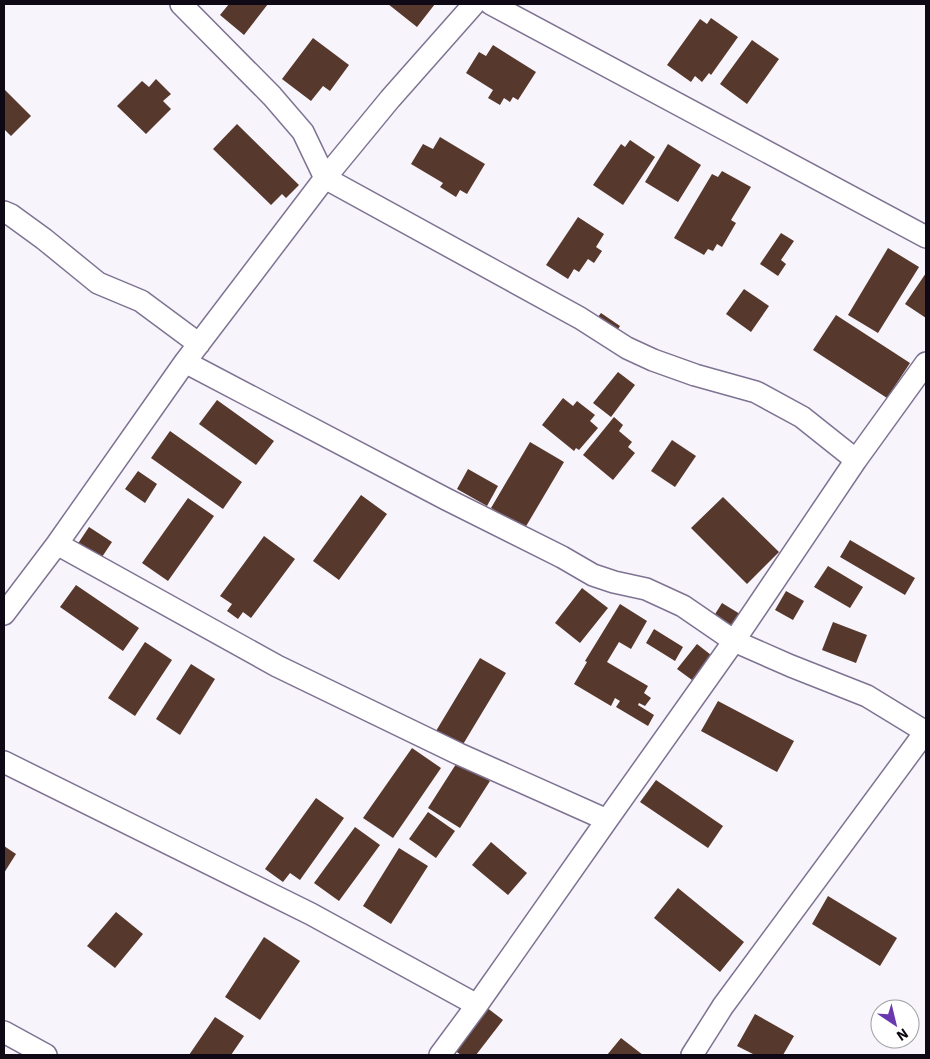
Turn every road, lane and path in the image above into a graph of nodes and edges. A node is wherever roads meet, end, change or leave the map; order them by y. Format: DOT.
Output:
graph roads {
  1 [pos="181,4"];
  2 [pos="474,4"];
  3 [pos="492,4"];
  4 [pos="325,178"];
  5 [pos="4,212"];
  6 [pos="926,237"];
  7 [pos="199,344"];
  8 [pos="185,362"];
  9 [pos="926,363"];
  10 [pos="856,460"];
  11 [pos="57,544"];
  12 [pos="4,614"];
  13 [pos="734,641"];
  14 [pos="926,731"];
  15 [pos="4,762"];
  16 [pos="607,820"];
  17 [pos="478,1005"];
  18 [pos="4,1032"];
  19 [pos="46,1055"];
  20 [pos="440,1055"];
  21 [pos="692,1055"];
  1 -- 4 [label="street"];
  2 -- 4 [label="street"];
  3 -- 6 [label="street"];
  4 -- 7 [label="street"];
  4 -- 10 [label="street"];
  5 -- 7 [label="street"];
  7 -- 8 [label="street"];
  8 -- 11 [label="street"];
  8 -- 13 [label="street"];
  9 -- 10 [label="street"];
  10 -- 13 [label="street"];
  11 -- 12 [label="street"];
  11 -- 16 [label="street"];
  13 -- 14 [label="street"];
  13 -- 16 [label="street"];
  14 -- 21 [label="street"];
  15 -- 17 [label="street"];
  16 -- 17 [label="street"];
  17 -- 20 [label="street"];
  18 -- 19 [label="street"];
}
